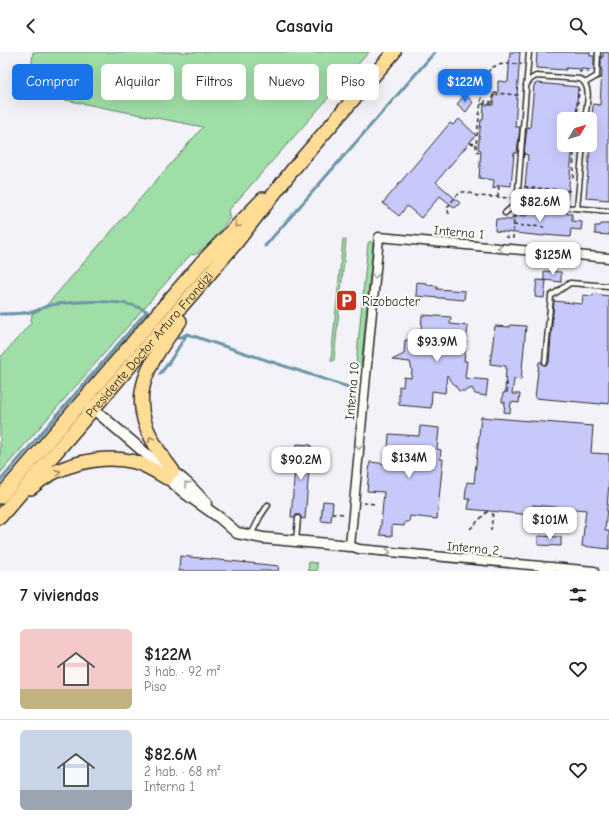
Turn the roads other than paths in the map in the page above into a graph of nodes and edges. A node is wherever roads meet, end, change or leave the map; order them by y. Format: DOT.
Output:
graph roads {
  1 [pos="394,52"];
  2 [pos="529,52"];
  3 [pos="598,52"];
  4 [pos="585,83"];
  5 [pos="526,85"];
  6 [pos="585,112"];
  7 [pos="582,152"];
  8 [pos="294,168"];
  9 [pos="517,203"];
  10 [pos="577,208"];
  11 [pos="609,211"];
  12 [pos="506,213"];
  13 [pos="379,237"];
  14 [pos="235,244"];
  15 [pos="609,258"];
  16 [pos="189,278"];
  17 [pos="609,286"];
  18 [pos="545,362"];
  19 [pos="90,406"];
  20 [pos="170,475"];
  21 [pos="0,497"];
  22 [pos="268,505"];
  23 [pos="2,511"];
  24 [pos="298,518"];
  25 [pos="251,535"];
  26 [pos="296,541"];
  27 [pos="350,546"];
  28 [pos="594,571"];
  1 -- 8 [label="main road, Presidente Doctor Arturo Frondizi"];
  2 -- 5 [label="lane"];
  3 -- 4 [label="lane"];
  4 -- 5 [label="lane"];
  4 -- 6 [label="lane"];
  5 -- 9 [label="lane"];
  7 -- 10 [label="lane"];
  8 -- 14 [label="main road, Presidente Doctor Arturo Frondizi"];
  8 -- 16 [label="main road, Presidente Doctor Arturo Frondizi, one-way"];
  9 -- 10 [label="lane"];
  9 -- 12 [label="lane"];
  10 -- 11 [label="lane"];
  15 -- 13 [label="street, Interna 1, one-way"];
  13 -- 27 [label="street, Interna 10, one-way"];
  14 -- 19 [label="main road, Presidente Doctor Arturo Frondizi"];
  20 -- 14 [label="main road, one-way"];
  16 -- 19 [label="main road"];
  16 -- 21 [label="main road, Presidente Doctor Arturo Frondizi"];
  17 -- 18 [label="lane"];
  19 -- 20 [label="street"];
  19 -- 23 [label="main road, Presidente Doctor Arturo Frondizi"];
  23 -- 20 [label="main road, one-way"];
  20 -- 25 [label="street"];
  22 -- 25 [label="lane"];
  24 -- 26 [label="lane"];
  25 -- 26 [label="street"];
  26 -- 27 [label="street"];
  27 -- 28 [label="street, Interna 2, one-way"];
}
